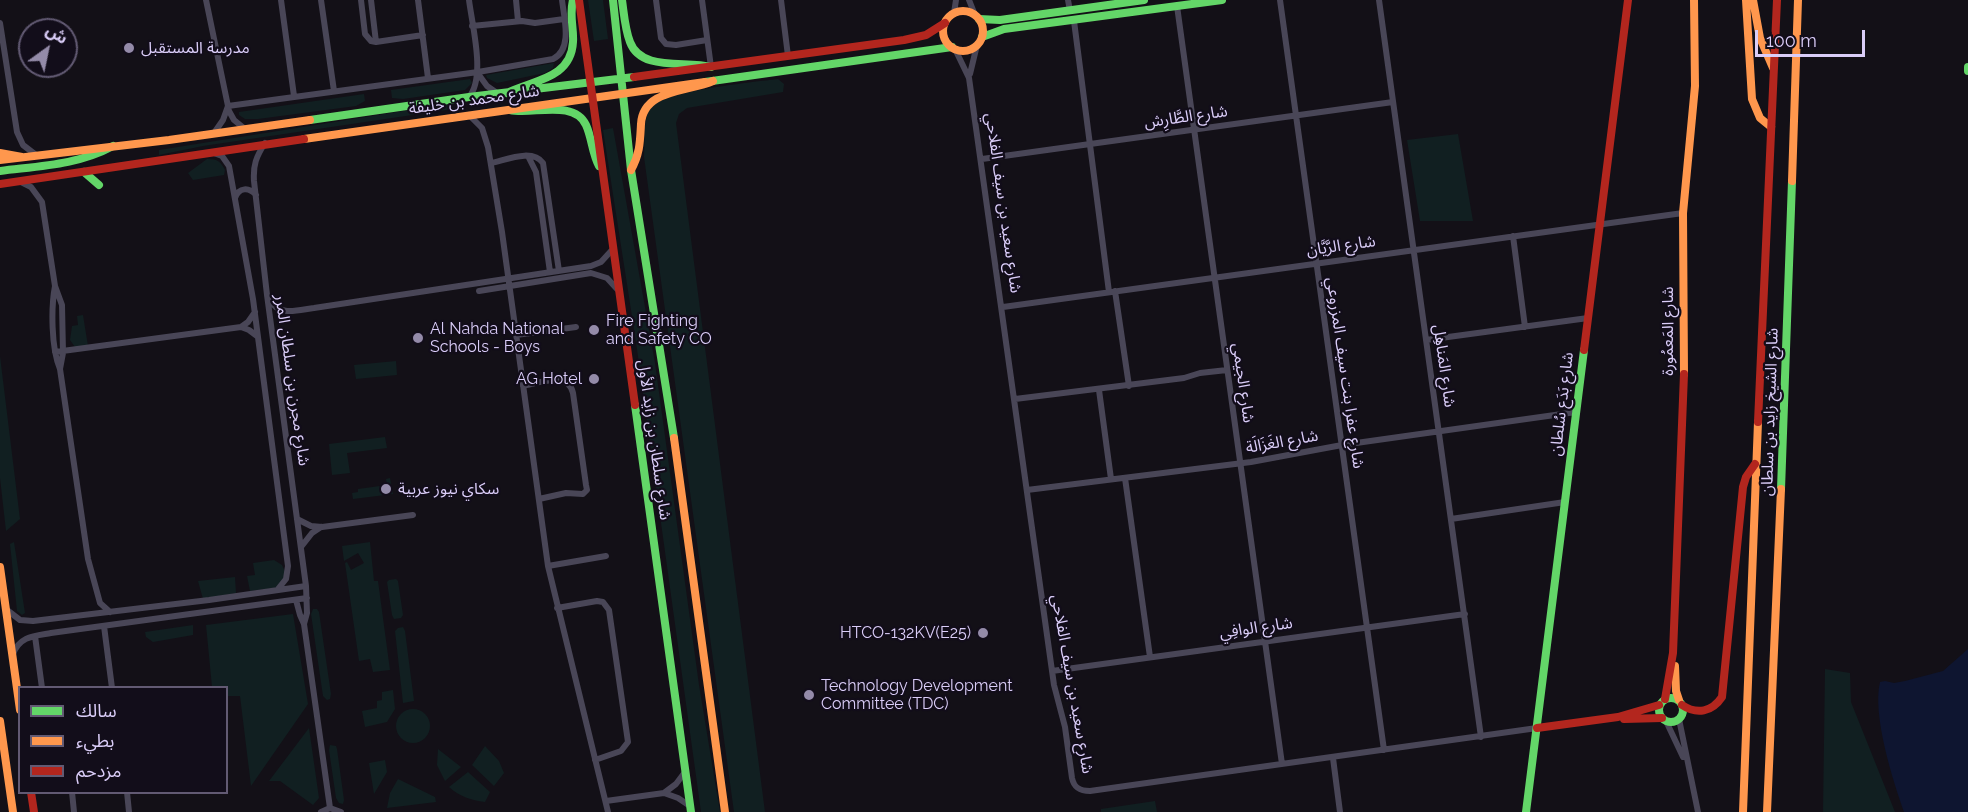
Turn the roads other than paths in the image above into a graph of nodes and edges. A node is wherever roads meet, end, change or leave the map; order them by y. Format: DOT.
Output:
graph roads {
  1 [pos="206,0"];
  2 [pos="281,0"];
  3 [pos="321,0"];
  4 [pos="361,0"];
  5 [pos="371,0"];
  6 [pos="418,0"];
  7 [pos="468,0"];
  8 [pos="516,0"];
  9 [pos="562,0"];
  10 [pos="573,0"];
  11 [pos="579,0"];
  12 [pos="613,0"];
  13 [pos="622,0"];
  14 [pos="656,0"];
  15 [pos="702,0"];
  16 [pos="781,0"];
  17 [pos="956,0"];
  18 [pos="969,0"];
  19 [pos="1068,0"];
  20 [pos="1144,0"];
  21 [pos="1222,0"];
  22 [pos="1280,0"];
  23 [pos="1379,0"];
  24 [pos="1628,0"];
  25 [pos="1746,0"];
  26 [pos="1753,0"];
  27 [pos="1771,0"];
  28 [pos="1777,0"];
  29 [pos="1798,0"];
  30 [pos="1803,0"];
  31 [pos="1695,3"];
  32 [pos="1177,6"];
  33 [pos="1070,11"];
  34 [pos="954,13"];
  35 [pos="1776,13"];
  36 [pos="1797,13"];
  37 [pos="977,17"];
  38 [pos="564,19"];
  39 [pos="518,21"];
  40 [pos="1074,21"];
  41 [pos="945,23"];
  42 [pos="472,26"];
  43 [pos="0,28"];
  44 [pos="423,34"];
  45 [pos="708,40"];
  46 [pos="979,41"];
  47 [pos="376,42"];
  48 [pos="954,48"];
  49 [pos="788,56"];
  50 [pos="711,67"];
  51 [pos="1773,69"];
  52 [pos="478,72"];
  53 [pos="428,78"];
  54 [pos="969,78"];
  55 [pos="621,79"];
  56 [pos="713,81"];
  57 [pos="591,82"];
  58 [pos="562,86"];
  59 [pos="334,91"];
  60 [pos="503,93"];
  61 [pos="623,94"];
  62 [pos="294,96"];
  63 [pos="469,97"];
  64 [pos="592,99"];
  65 [pos="1393,102"];
  66 [pos="563,103"];
  67 [pos="228,106"];
  68 [pos="510,110"];
  69 [pos="469,115"];
  70 [pos="1296,116"];
  71 [pos="1771,127"];
  72 [pos="245,129"];
  73 [pos="1194,130"];
  74 [pos="214,133"];
  75 [pos="265,143"];
  76 [pos="1089,145"];
  77 [pos="113,146"];
  78 [pos="210,152"];
  79 [pos="0,153"];
  80 [pos="36,154"];
  81 [pos="528,156"];
  82 [pos="22,157"];
  83 [pos="982,159"];
  84 [pos="0,160"];
  85 [pos="491,163"];
  86 [pos="602,170"];
  87 [pos="631,170"];
  88 [pos="0,171"];
  89 [pos="84,172"];
  90 [pos="20,182"];
  91 [pos="0,184"];
  92 [pos="99,184"];
  93 [pos="256,196"];
  94 [pos="235,198"];
  95 [pos="1683,213"];
  96 [pos="1600,224"];
  97 [pos="1513,236"];
  98 [pos="612,250"];
  99 [pos="1414,250"];
  100 [pos="1317,263"];
  101 [pos="559,271"];
  102 [pos="550,272"];
  103 [pos="1214,277"];
  104 [pos="509,279"];
  105 [pos="510,287"];
  106 [pos="479,291"];
  107 [pos="618,291"];
  108 [pos="1112,292"];
  109 [pos="267,295"];
  110 [pos="1003,307"];
  111 [pos="255,312"];
  112 [pos="1588,318"];
  113 [pos="241,327"];
  114 [pos="576,327"];
  115 [pos="1526,327"];
  116 [pos="516,335"];
  117 [pos="258,337"];
  118 [pos="1426,340"];
  119 [pos="59,351"];
  120 [pos="1227,370"];
  121 [pos="523,386"];
  122 [pos="1129,386"];
  123 [pos="1099,390"];
  124 [pos="1014,399"];
  125 [pos="1576,412"];
  126 [pos="1439,432"];
  127 [pos="1342,446"];
  128 [pos="1240,463"];
  129 [pos="1755,464"];
  130 [pos="1125,477"];
  131 [pos="1111,479"];
  132 [pos="1027,490"];
  133 [pos="539,499"];
  134 [pos="1565,502"];
  135 [pos="413,515"];
  136 [pos="297,519"];
  137 [pos="1451,519"];
  138 [pos="322,527"];
  139 [pos="286,542"];
  140 [pos="300,545"];
  141 [pos="606,556"];
  142 [pos="548,566"];
  143 [pos="0,567"];
  144 [pos="306,586"];
  145 [pos="278,589"];
  146 [pos="230,596"];
  147 [pos="98,598"];
  148 [pos="307,598"];
  149 [pos="296,600"];
  150 [pos="557,608"];
  151 [pos="231,609"];
  152 [pos="7,610"];
  153 [pos="110,612"];
  154 [pos="1464,614"];
  155 [pos="88,615"];
  156 [pos="57,619"];
  157 [pos="304,624"];
  158 [pos="104,626"];
  159 [pos="1367,628"];
  160 [pos="58,632"];
  161 [pos="35,636"];
  162 [pos="1264,641"];
  163 [pos="1673,653"];
  164 [pos="12,657"];
  165 [pos="1150,657"];
  166 [pos="1052,671"];
  167 [pos="42,686"];
  168 [pos="112,686"];
  169 [pos="18,697"];
  170 [pos="1662,702"];
  171 [pos="1681,703"];
  172 [pos="1618,717"];
  173 [pos="1664,719"];
  174 [pos="1679,719"];
  175 [pos="0,721"];
  176 [pos="0,727"];
  177 [pos="1537,728"];
  178 [pos="1481,736"];
  179 [pos="1384,750"];
  180 [pos="1333,758"];
  181 [pos="1686,759"];
  182 [pos="595,760"];
  183 [pos="1282,764"];
  184 [pos="685,772"];
  185 [pos="664,793"];
  186 [pos="31,794"];
  187 [pos="72,794"];
  188 [pos="127,794"];
  189 [pos="606,801"];
  190 [pos="330,808"];
  191 [pos="691,809"];
  192 [pos="13,812"];
  193 [pos="33,812"];
  194 [pos="74,812"];
  195 [pos="129,812"];
  196 [pos="321,812"];
  197 [pos="341,812"];
  198 [pos="608,812"];
  199 [pos="725,812"];
  200 [pos="1340,812"];
  201 [pos="1526,812"];
  202 [pos="1698,812"];
  203 [pos="1743,812"];
  204 [pos="1767,812"];
  1 -- 67 [label="street"];
  2 -- 62 [label="street"];
  3 -- 59 [label="street"];
  4 -- 47 [label="street"];
  5 -- 47 [label="street"];
  6 -- 44 [label="street"];
  7 -- 42 [label="street"];
  8 -- 39 [label="street"];
  9 -- 38 [label="street"];
  10 -- 60 [label="main road"];
  11 -- 57 [label="main road, شارع سلطان بن زايد الأول"];
  12 -- 55 [label="main road, شارع سلطان بن زايد الأول"];
  13 -- 50 [label="main road"];
  14 -- 45 [label="street"];
  15 -- 45 [label="street"];
  16 -- 49 [label="street"];
  17 -- 34 [label="street"];
  18 -- 37 [label="street"];
  19 -- 33 [label="street"];
  20 -- 33 [label="main road"];
  21 -- 32 [label="main road"];
  22 -- 70 [label="street, شارع عفرا بنت سيف المزروعي"];
  23 -- 65 [label="street, شارع المَناهِل"];
  24 -- 96 [label="main road, شارع بَدَع سُلطان"];
  25 -- 71 [label="main road"];
  26 -- 51 [label="main road"];
  27 -- 35 [label="main road, شارع الشيخ زايد بن سلطان"];
  28 -- 35 [label="main road, شارع الشيخ زايد بن سلطان"];
  29 -- 36 [label="main road, شارع الشيخ زايد بن سلطان"];
  30 -- 36 [label="main road, شارع الشيخ زايد بن سلطان"];
  31 -- 95 [label="main road, شارع المَعمُورة"];
  32 -- 40 [label="main road"];
  32 -- 73 [label="street, شارع الجيمي"];
  33 -- 37 [label="main road"];
  34 -- 37 [label="main road"];
  34 -- 41 [label="main road"];
  35 -- 51 [label="main road, شارع الشيخ زايد بن سلطان"];
  36 -- 204 [label="main road, شارع الشيخ زايد بن سلطان"];
  37 -- 46 [label="main road"];
  38 -- 39 [label="street"];
  38 -- 52 [label="street, شارع محمد بن خليفة"];
  39 -- 42 [label="street"];
  40 -- 46 [label="main road"];
  40 -- 76 [label="street"];
  41 -- 48 [label="main road"];
  41 -- 49 [label="main road, شارع محمد بن خليفة"];
  42 -- 52 [label="street"];
  43 -- 80 [label="street"];
  44 -- 47 [label="street"];
  44 -- 53 [label="street"];
  45 -- 50 [label="street"];
  46 -- 48 [label="main road"];
  46 -- 54 [label="street, شارع سعيد بن سيف الفلاحي"];
  48 -- 54 [label="street, شارع سعيد بن سيف الفلاحي"];
  48 -- 56 [label="main road, شارع محمد بن خليفة"];
  49 -- 50 [label="main road, شارع محمد بن خليفة"];
  50 -- 55 [label="main road, شارع محمد بن خليفة"];
  51 -- 71 [label="main road, شارع الشيخ زايد بن سلطان"];
  52 -- 53 [label="street, شارع محمد بن خليفة"];
  52 -- 60 [label="street"];
  52 -- 63 [label="street"];
  53 -- 59 [label="street, شارع محمد بن خليفة"];
  54 -- 83 [label="street, شارع سعيد بن سيف الفلاحي"];
  55 -- 57 [label="main road, شارع محمد بن خليفة"];
  55 -- 61 [label="main road, شارع سلطان بن زايد الأول"];
  56 -- 61 [label="main road, شارع محمد بن خليفة"];
  56 -- 87 [label="main road"];
  57 -- 58 [label="main road, شارع محمد بن خليفة"];
  57 -- 64 [label="main road, شارع سلطان بن زايد الأول"];
  58 -- 60 [label="main road, شارع محمد بن خليفة"];
  58 -- 66 [label="main road"];
  59 -- 62 [label="street, شارع محمد بن خليفة"];
  60 -- 63 [label="main road, شارع محمد بن خليفة"];
  61 -- 64 [label="main road, شارع محمد بن خليفة"];
  61 -- 87 [label="main road, شارع سلطان بن زايد الأول"];
  62 -- 67 [label="street, شارع محمد بن خليفة"];
  63 -- 72 [label="main road, شارع محمد بن خليفة"];
  64 -- 66 [label="main road, شارع محمد بن خليفة"];
  64 -- 86 [label="main road, شارع سلطان بن زايد الأول"];
  65 -- 70 [label="street, شارع الطَّارِش"];
  65 -- 99 [label="street, شارع المَناهِل"];
  66 -- 68 [label="main road, شارع محمد بن خليفة"];
  67 -- 72 [label="street"];
  67 -- 74 [label="street"];
  68 -- 69 [label="main road, شارع محمد بن خليفة"];
  68 -- 86 [label="main road"];
  69 -- 75 [label="main road, شارع محمد بن خليفة"];
  69 -- 85 [label="street"];
  70 -- 73 [label="street, شارع الطَّارِش"];
  70 -- 100 [label="street, شارع عفرا بنت سيف المزروعي"];
  71 -- 129 [label="main road, شارع الشيخ زايد بن سلطان"];
  72 -- 74 [label="main road, شارع محمد بن خليفة"];
  73 -- 76 [label="street, شارع الطَّارِش"];
  73 -- 103 [label="street, شارع الجيمي"];
  74 -- 77 [label="main road, شارع محمد بن خليفة"];
  75 -- 78 [label="main road, شارع محمد بن خليفة"];
  75 -- 93 [label="street, شارع مجرن بن سلطان المرر"];
  76 -- 83 [label="street, شارع الطَّارِش"];
  76 -- 108 [label="street"];
  77 -- 80 [label="main road, شارع محمد بن خليفة"];
  77 -- 88 [label="main road"];
  78 -- 89 [label="main road, شارع محمد بن خليفة"];
  78 -- 94 [label="street, شارع مجرن بن سلطان المرر"];
  79 -- 82 [label="main road"];
  80 -- 82 [label="main road, شارع محمد بن خليفة"];
  81 -- 85 [label="street"];
  81 -- 101 [label="street"];
  81 -- 102 [label="street"];
  82 -- 84 [label="main road, شارع محمد بن خليفة"];
  83 -- 110 [label="street, شارع سعيد بن سيف الفلاحي"];
  85 -- 104 [label="street"];
  86 -- 98 [label="main road, شارع سلطان بن زايد الأول"];
  87 -- 199 [label="main road, شارع سلطان بن زايد الأول"];
  89 -- 90 [label="main road, شارع محمد بن خليفة"];
  89 -- 92 [label="main road"];
  90 -- 91 [label="main road, شارع محمد بن خليفة"];
  90 -- 119 [label="street"];
  93 -- 94 [label="street"];
  93 -- 109 [label="street, شارع مجرن بن سلطان المرر"];
  94 -- 111 [label="street, شارع مجرن بن سلطان المرر"];
  95 -- 96 [label="street, شارع الرَّيَّان"];
  95 -- 163 [label="main road, شارع المَعمُورة"];
  96 -- 97 [label="street, شارع الرَّيَّان"];
  96 -- 112 [label="main road, شارع بَدَع سُلطان"];
  97 -- 99 [label="street, شارع الرَّيَّان"];
  97 -- 115 [label="street"];
  98 -- 101 [label="street"];
  98 -- 107 [label="main road, شارع سلطان بن زايد الأول"];
  99 -- 100 [label="street, شارع الرَّيَّان"];
  99 -- 118 [label="street, شارع المَناهِل"];
  100 -- 103 [label="street, شارع الرَّيَّان"];
  100 -- 127 [label="street, شارع عفرا بنت سيف المزروعي"];
  101 -- 102 [label="street"];
  102 -- 104 [label="street"];
  103 -- 108 [label="street, شارع الرَّيَّان"];
  103 -- 120 [label="street, شارع الجيمي"];
  104 -- 105 [label="street"];
  104 -- 109 [label="street"];
  105 -- 106 [label="street"];
  105 -- 107 [label="street"];
  105 -- 116 [label="street"];
  107 -- 184 [label="main road, شارع سلطان بن زايد الأول"];
  108 -- 110 [label="street, شارع الرَّيَّان"];
  108 -- 122 [label="street"];
  109 -- 136 [label="street, شارع مجرن بن سلطان المرر"];
  110 -- 124 [label="street, شارع سعيد بن سيف الفلاحي"];
  111 -- 113 [label="street"];
  111 -- 117 [label="street, شارع مجرن بن سلطان المرر"];
  112 -- 115 [label="street"];
  112 -- 125 [label="main road, شارع بَدَع سُلطان"];
  113 -- 117 [label="street"];
  113 -- 119 [label="street"];
  114 -- 116 [label="street"];
  115 -- 118 [label="street"];
  116 -- 121 [label="street"];
  117 -- 139 [label="street, شارع مجرن بن سلطان المرر"];
  118 -- 126 [label="street, شارع المَناهِل"];
  119 -- 147 [label="street"];
  120 -- 122 [label="street"];
  120 -- 128 [label="street, شارع الجيمي"];
  121 -- 133 [label="street"];
  121 -- 133 [label="street"];
  122 -- 123 [label="street"];
  123 -- 124 [label="street"];
  123 -- 131 [label="street"];
  124 -- 132 [label="street, شارع سعيد بن سيف الفلاحي"];
  125 -- 126 [label="street, شارع الغَزَالَة"];
  125 -- 134 [label="main road, شارع بَدَع سُلطان"];
  126 -- 127 [label="street, شارع الغَزَالَة"];
  126 -- 137 [label="street, شارع المَناهِل"];
  127 -- 128 [label="street, شارع الغَزَالَة"];
  127 -- 159 [label="street, شارع عفرا بنت سيف المزروعي"];
  128 -- 130 [label="street, شارع الغَزَالَة"];
  128 -- 162 [label="street, شارع الجيمي"];
  129 -- 171 [label="main road"];
  129 -- 203 [label="main road, شارع الشيخ زايد بن سلطان"];
  130 -- 131 [label="street, شارع الغَزَالَة"];
  130 -- 165 [label="street"];
  131 -- 132 [label="street, شارع الغَزَالَة"];
  132 -- 166 [label="street, شارع سعيد بن سيف الفلاحي"];
  133 -- 142 [label="street"];
  134 -- 137 [label="street"];
  134 -- 177 [label="main road, شارع بَدَع سُلطان"];
  135 -- 138 [label="street"];
  136 -- 138 [label="street"];
  136 -- 140 [label="street, شارع مجرن بن سلطان المرر"];
  137 -- 154 [label="street, شارع المَناهِل"];
  138 -- 140 [label="street"];
  139 -- 140 [label="street"];
  139 -- 145 [label="street, شارع مجرن بن سلطان المرر"];
  140 -- 144 [label="street, شارع مجرن بن سلطان المرر"];
  141 -- 142 [label="street"];
  142 -- 150 [label="street"];
  143 -- 152 [label="main road"];
  144 -- 145 [label="street"];
  144 -- 148 [label="street, شارع مجرن بن سلطان المرر"];
  145 -- 146 [label="street"];
  146 -- 151 [label="street"];
  146 -- 153 [label="street"];
  147 -- 153 [label="street"];
  147 -- 155 [label="street"];
  148 -- 149 [label="street"];
  148 -- 157 [label="street, شارع مجرن بن سلطان المرر"];
  149 -- 151 [label="street"];
  149 -- 157 [label="street, شارع مجرن بن سلطان المرر"];
  150 -- 182 [label="street"];
  150 -- 182 [label="street"];
  151 -- 158 [label="street"];
  152 -- 156 [label="street"];
  152 -- 164 [label="main road"];
  153 -- 155 [label="street"];
  154 -- 159 [label="street, شارع الوافِي"];
  154 -- 178 [label="street, شارع المَناهِل"];
  155 -- 156 [label="street"];
  156 -- 160 [label="street"];
  157 -- 190 [label="street, شارع مجرن بن سلطان المرر"];
  158 -- 160 [label="street"];
  158 -- 168 [label="street"];
  159 -- 162 [label="street, شارع الوافِي"];
  159 -- 179 [label="street, شارع عفرا بنت سيف المزروعي"];
  160 -- 161 [label="street"];
  161 -- 164 [label="street"];
  161 -- 167 [label="street"];
  162 -- 165 [label="street, شارع الوافِي"];
  162 -- 183 [label="street, شارع الجيمي"];
  163 -- 170 [label="main road, شارع المَعمُورة"];
  163 -- 171 [label="main road, شارع المَعمُورة"];
  164 -- 169 [label="main road"];
  165 -- 166 [label="street, شارع الوافِي"];
  166 -- 183 [label="street, شارع سعيد بن سيف الفلاحي"];
  170 -- 171 [label="main road"];
  170 -- 172 [label="main road, شارع سعيد بن سيف الفلاحي"];
  170 -- 173 [label="main road"];
  171 -- 174 [label="main road"];
  172 -- 173 [label="main road, شارع سعيد بن سيف الفلاحي"];
  172 -- 177 [label="main road, شارع سعيد بن سيف الفلاحي"];
  173 -- 174 [label="main road"];
  173 -- 181 [label="street"];
  174 -- 181 [label="street"];
  175 -- 176 [label="main road"];
  176 -- 192 [label="main road"];
  177 -- 178 [label="street, شارع سعيد بن سيف الفلاحي"];
  177 -- 201 [label="main road, شارع بَدَع سُلطان"];
  178 -- 179 [label="street, شارع سعيد بن سيف الفلاحي"];
  179 -- 180 [label="street, شارع سعيد بن سيف الفلاحي"];
  180 -- 183 [label="street, شارع سعيد بن سيف الفلاحي"];
  180 -- 200 [label="street"];
  181 -- 202 [label="street"];
  182 -- 189 [label="street"];
  184 -- 185 [label="street"];
  184 -- 191 [label="main road, شارع سلطان بن زايد الأول"];
  185 -- 189 [label="street"];
  185 -- 191 [label="street"];
  186 -- 193 [label="main road"];
  187 -- 194 [label="street"];
  188 -- 195 [label="street"];
  189 -- 198 [label="street"];
  190 -- 196 [label="street"];
  190 -- 197 [label="street"];
}
